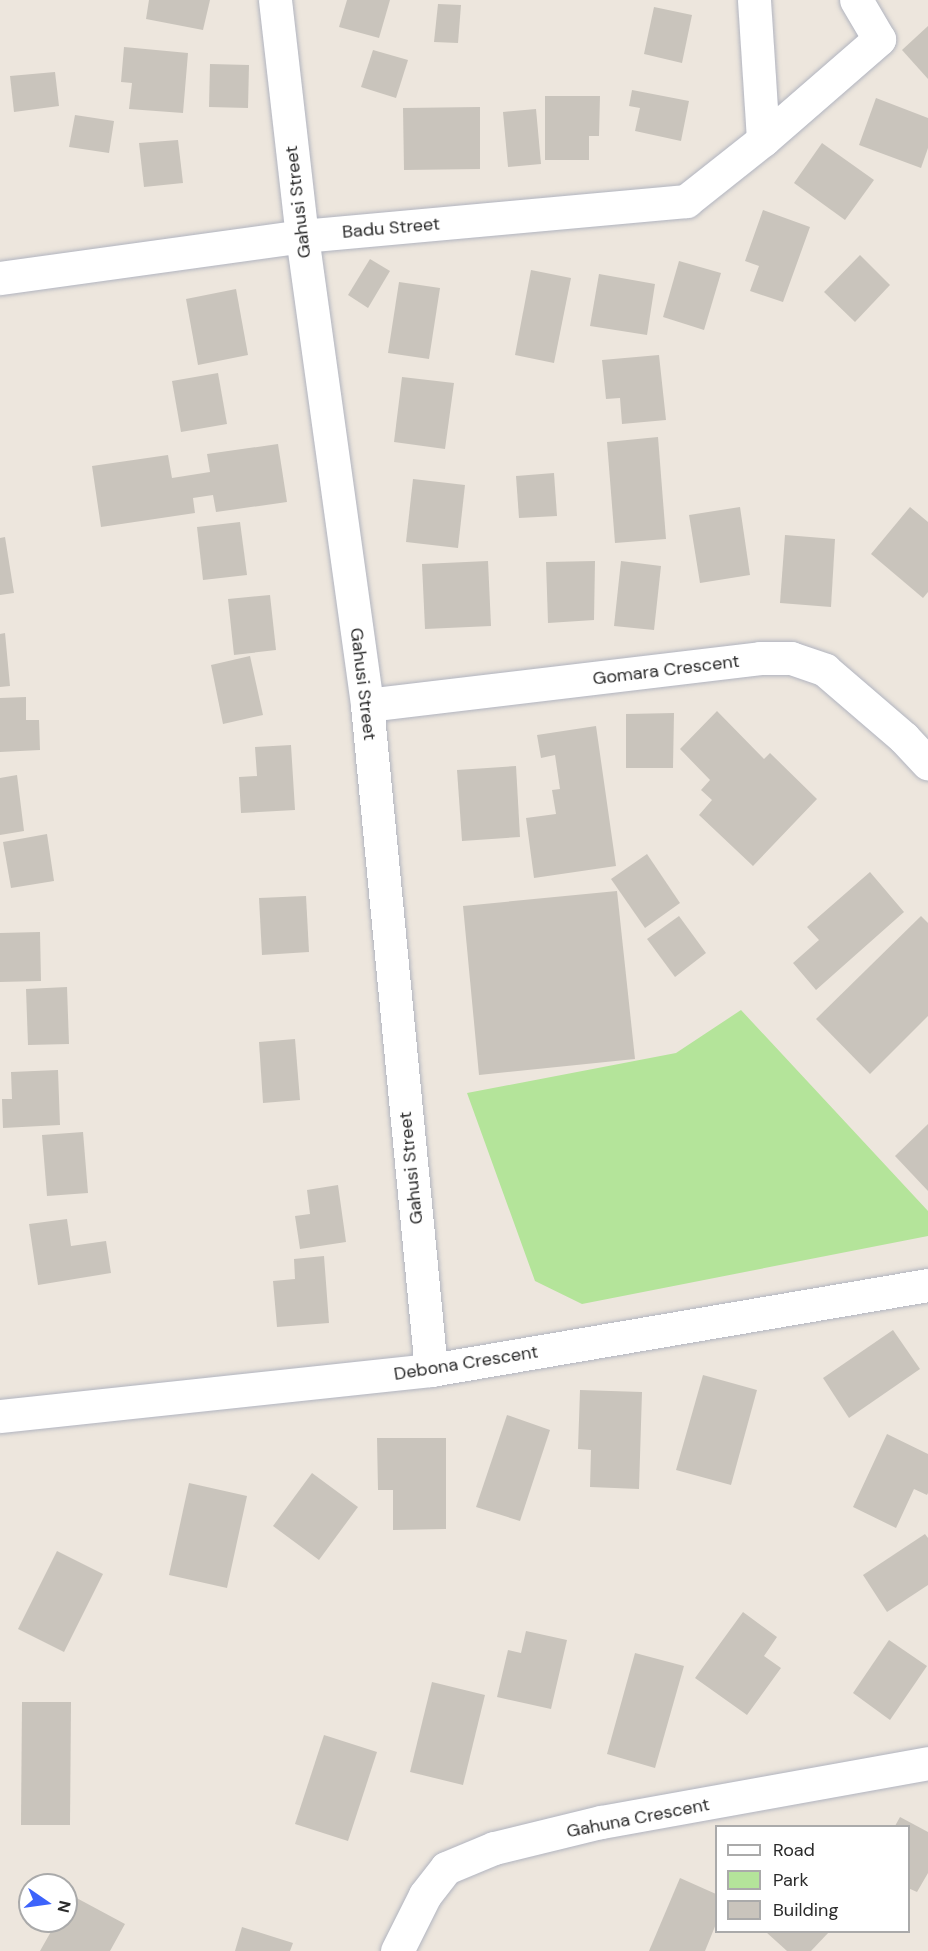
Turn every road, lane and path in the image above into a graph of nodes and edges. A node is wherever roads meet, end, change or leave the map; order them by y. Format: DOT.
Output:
graph roads {
  1 [pos="275,0"];
  2 [pos="754,0"];
  3 [pos="856,0"];
  4 [pos="763,140"];
  5 [pos="302,236"];
  6 [pos="0,278"];
  7 [pos="367,705"];
  8 [pos="928,764"];
  9 [pos="928,1285"];
  10 [pos="431,1370"];
  11 [pos="0,1416"];
  12 [pos="928,1762"];
  13 [pos="397,1951"];
  1 -- 5 [label="street, Gahusi Street"];
  2 -- 4 [label="street"];
  3 -- 4 [label="street, Badu Street"];
  4 -- 5 [label="street, Badu Street"];
  5 -- 6 [label="street, Badu Street"];
  5 -- 7 [label="street, Gahusi Street"];
  7 -- 8 [label="street, Gomara Crescent"];
  7 -- 10 [label="street, Gahusi Street"];
  9 -- 10 [label="street, Debona Crescent"];
  10 -- 11 [label="street, Debona Crescent"];
  12 -- 13 [label="street, Gahuna Crescent"];
}
